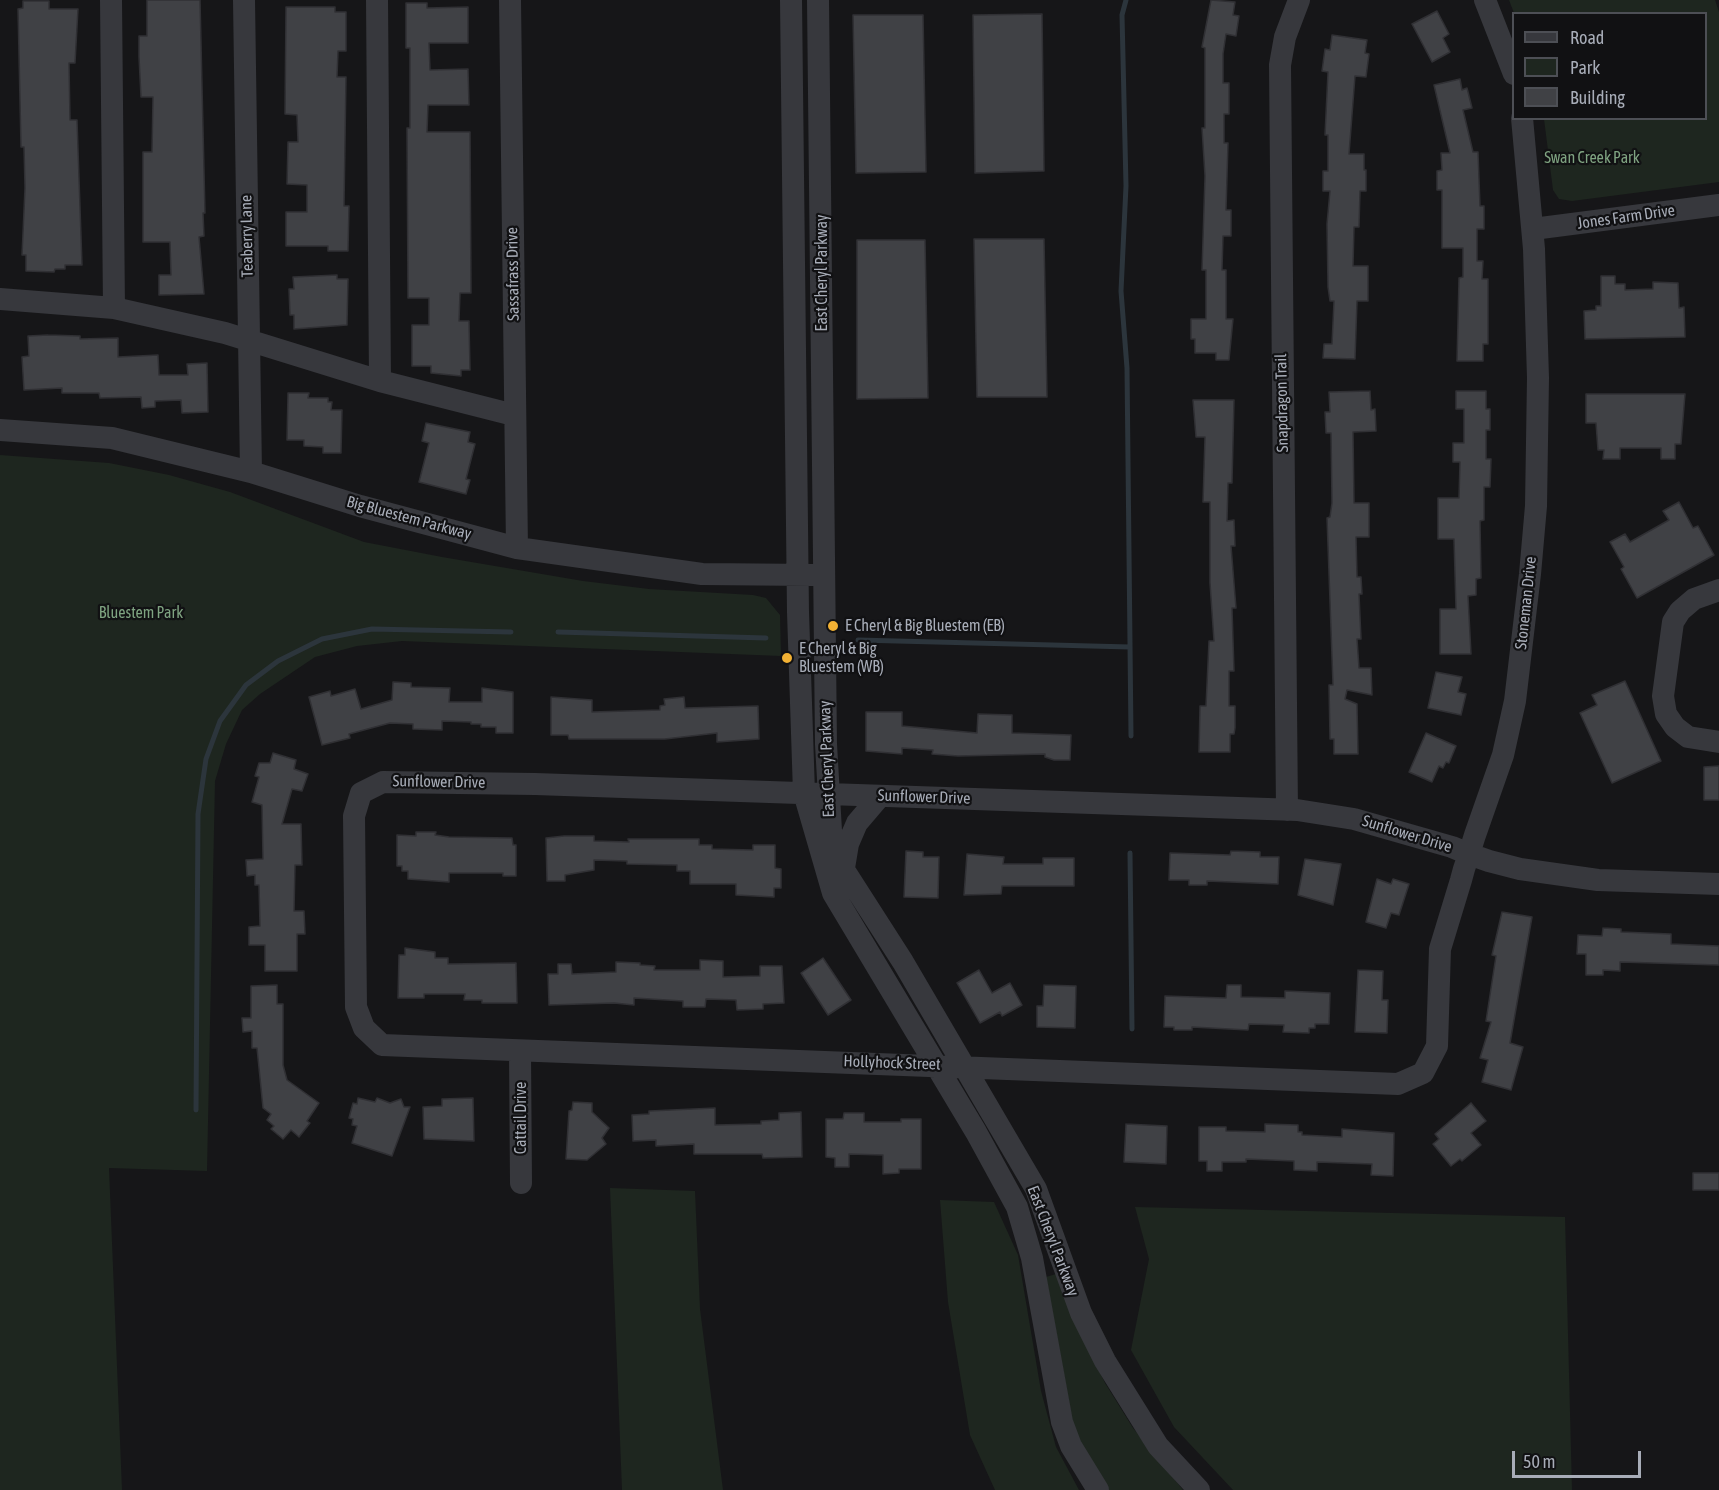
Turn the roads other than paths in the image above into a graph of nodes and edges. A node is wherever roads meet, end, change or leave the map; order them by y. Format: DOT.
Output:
graph roads {
  1 [pos="111,0"];
  2 [pos="244,0"];
  3 [pos="377,0"];
  4 [pos="510,0"];
  5 [pos="791,0"];
  6 [pos="818,0"];
  7 [pos="1299,0"];
  8 [pos="1485,0"];
  9 [pos="1512,69"];
  10 [pos="1522,120"];
  11 [pos="1719,205"];
  12 [pos="1533,229"];
  13 [pos="0,298"];
  14 [pos="114,308"];
  15 [pos="249,341"];
  16 [pos="380,381"];
  17 [pos="514,415"];
  18 [pos="0,429"];
  19 [pos="251,472"];
  20 [pos="517,548"];
  21 [pos="824,575"];
  22 [pos="798,576"];
  23 [pos="1719,590"];
  24 [pos="1719,742"];
  25 [pos="804,793"];
  26 [pos="827,794"];
  27 [pos="880,796"];
  28 [pos="1287,810"];
  29 [pos="1469,854"];
  30 [pos="844,870"];
  31 [pos="1719,884"];
  32 [pos="364,1028"];
  33 [pos="520,1052"];
  34 [pos="935,1064"];
  35 [pos="963,1066"];
  36 [pos="1424,1073"];
  37 [pos="521,1183"];
  38 [pos="1098,1490"];
  39 [pos="1199,1490"];
  1 -- 14 [label="street"];
  2 -- 15 [label="street, Teaberry Lane"];
  3 -- 16 [label="street"];
  4 -- 17 [label="street, Sassafrass Drive"];
  5 -- 22 [label="street, East Cheryl Parkway"];
  6 -- 21 [label="street, East Cheryl Parkway"];
  7 -- 28 [label="street, Snapdragon Trail"];
  8 -- 9 [label="street"];
  10 -- 12 [label="street, Stoneman Drive"];
  11 -- 12 [label="street, Jones Farm Drive"];
  12 -- 29 [label="street, Stoneman Drive"];
  13 -- 14 [label="street"];
  14 -- 15 [label="street"];
  15 -- 16 [label="street"];
  15 -- 19 [label="street, Teaberry Lane"];
  16 -- 17 [label="street"];
  17 -- 20 [label="street, Sassafrass Drive"];
  18 -- 19 [label="street, Big Bluestem Parkway"];
  19 -- 20 [label="street, Big Bluestem Parkway"];
  20 -- 22 [label="street, Big Bluestem Parkway"];
  21 -- 22 [label="street, Big Bluestem Parkway"];
  21 -- 26 [label="street, East Cheryl Parkway"];
  22 -- 25 [label="street, East Cheryl Parkway"];
  23 -- 24 [label="street"];
  25 -- 26 [label="street, Sunflower Drive"];
  25 -- 32 [label="street, Sunflower Drive"];
  25 -- 34 [label="street, East Cheryl Parkway"];
  26 -- 27 [label="street, Sunflower Drive"];
  26 -- 30 [label="street, East Cheryl Parkway"];
  27 -- 28 [label="street, Sunflower Drive"];
  27 -- 30 [label="street"];
  28 -- 29 [label="street, Sunflower Drive"];
  29 -- 31 [label="street, Sunflower Drive"];
  29 -- 36 [label="street, Stoneman Drive"];
  30 -- 35 [label="street, East Cheryl Parkway"];
  32 -- 33 [label="street, Hollyhock Street"];
  33 -- 34 [label="street, Hollyhock Street"];
  33 -- 37 [label="street, Cattail Drive"];
  34 -- 35 [label="street, Hollyhock Street"];
  34 -- 38 [label="street, East Cheryl Parkway"];
  35 -- 36 [label="street, Hollyhock Street"];
  35 -- 39 [label="street, East Cheryl Parkway"];
}
